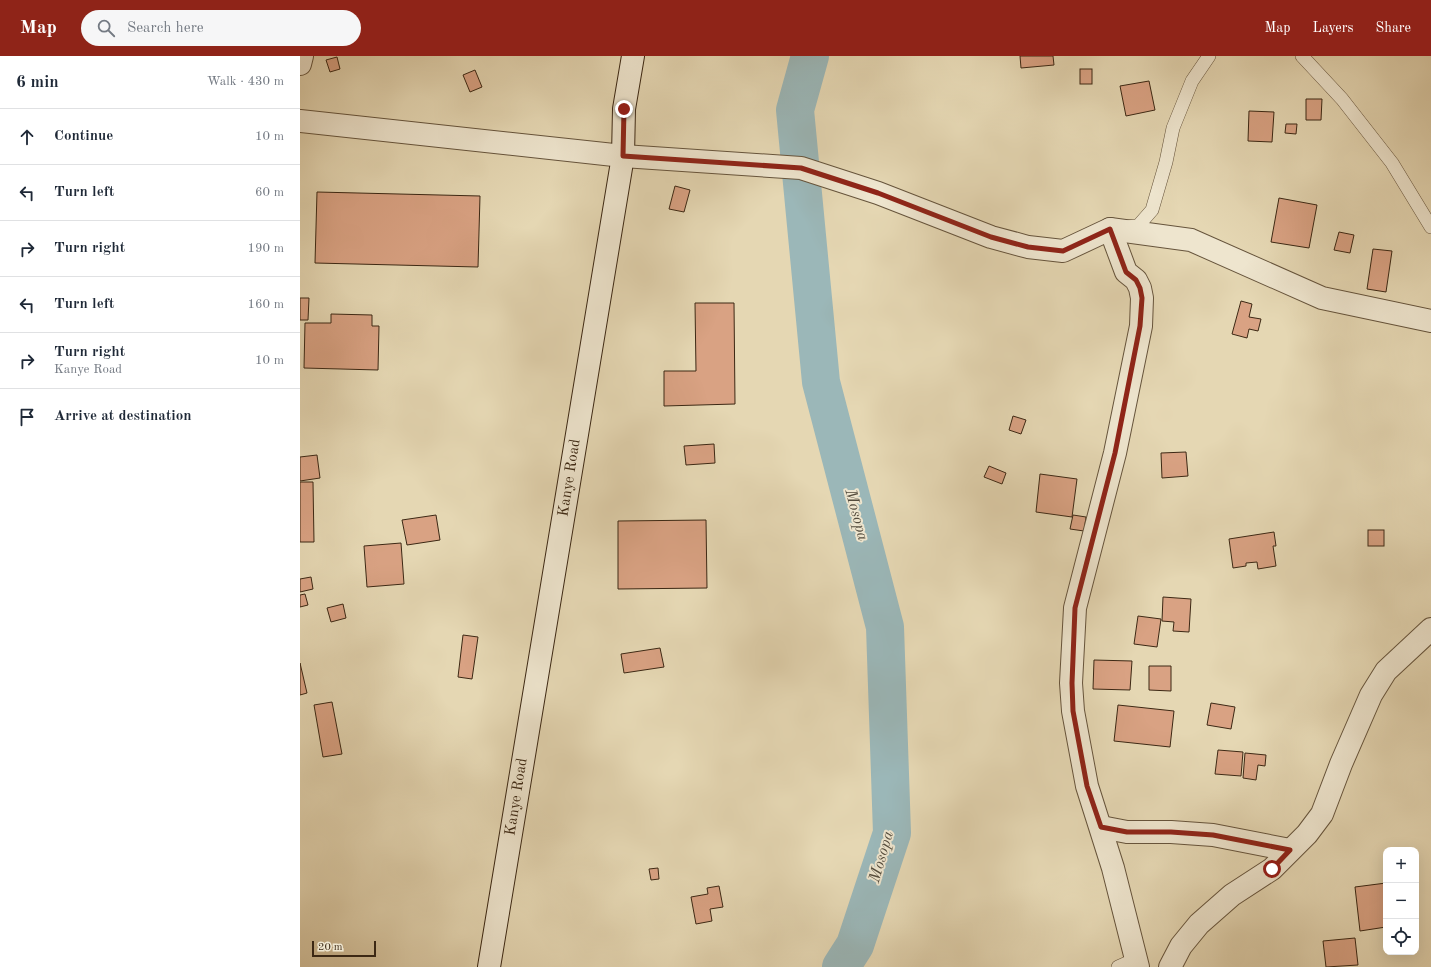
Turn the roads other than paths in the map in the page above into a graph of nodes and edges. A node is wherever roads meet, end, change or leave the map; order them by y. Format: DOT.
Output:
graph roads {
  1 [pos="302,56"];
  2 [pos="633,56"];
  3 [pos="1209,56"];
  4 [pos="1302,56"];
  5 [pos="300,64"];
  6 [pos="300,120"];
  7 [pos="623,156"];
  8 [pos="1431,227"];
  9 [pos="1110,229"];
  10 [pos="1431,321"];
  11 [pos="1431,629"];
  12 [pos="1101,827"];
  13 [pos="1290,850"];
  14 [pos="1131,964"];
  15 [pos="488,967"];
  16 [pos="1170,967"];
  1 -- 5 [label="street"];
  2 -- 7 [label="street, Kanye Road"];
  3 -- 9 [label="lane"];
  4 -- 8 [label="lane"];
  6 -- 7 [label="street"];
  7 -- 9 [label="street"];
  7 -- 15 [label="street, Kanye Road"];
  9 -- 10 [label="street"];
  9 -- 12 [label="street"];
  11 -- 13 [label="street"];
  12 -- 13 [label="street"];
  12 -- 14 [label="street"];
  13 -- 16 [label="street"];
}
